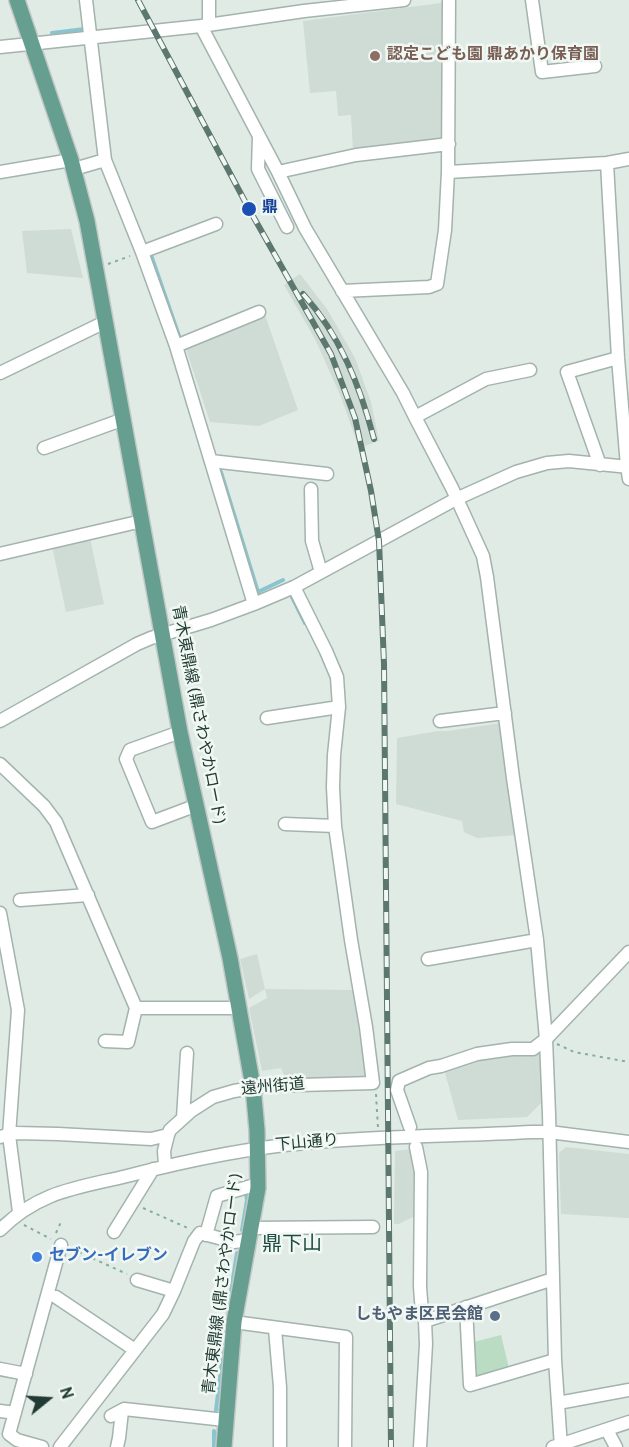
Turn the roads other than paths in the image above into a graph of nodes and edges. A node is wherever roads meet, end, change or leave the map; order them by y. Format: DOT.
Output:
graph roads {
  1 [pos="17,0"];
  2 [pos="86,0"];
  3 [pos="209,0"];
  4 [pos="397,0"];
  5 [pos="404,0"];
  6 [pos="449,0"];
  7 [pos="532,0"];
  8 [pos="205,25"];
  9 [pos="91,37"];
  10 [pos="31,43"];
  11 [pos="0,47"];
  12 [pos="596,66"];
  13 [pos="259,135"];
  14 [pos="449,144"];
  15 [pos="629,159"];
  16 [pos="105,160"];
  17 [pos="607,163"];
  18 [pos="72,164"];
  19 [pos="0,172"];
  20 [pos="278,172"];
  21 [pos="448,172"];
  22 [pos="216,224"];
  23 [pos="287,227"];
  24 [pos="141,252"];
  25 [pos="342,291"];
  26 [pos="259,312"];
  27 [pos="105,322"];
  28 [pos="176,346"];
  29 [pos="618,358"];
  30 [pos="530,370"];
  31 [pos="0,373"];
  32 [pos="415,417"];
  33 [pos="124,419"];
  34 [pos="44,448"];
  35 [pos="211,461"];
  36 [pos="600,465"];
  37 [pos="628,466"];
  38 [pos="327,474"];
  39 [pos="629,479"];
  40 [pos="311,489"];
  41 [pos="456,499"];
  42 [pos="142,521"];
  43 [pos="0,554"];
  44 [pos="321,572"];
  45 [pos="294,587"];
  46 [pos="254,604"];
  47 [pos="162,635"];
  48 [pos="339,707"];
  49 [pos="505,713"];
  50 [pos="267,718"];
  51 [pos="0,721"];
  52 [pos="440,721"];
  53 [pos="180,732"];
  54 [pos="3,772"];
  55 [pos="197,805"];
  56 [pos="285,824"];
  57 [pos="335,826"];
  58 [pos="88,895"];
  59 [pos="20,900"];
  60 [pos="0,913"];
  61 [pos="537,940"];
  62 [pos="629,952"];
  63 [pos="428,960"];
  64 [pos="136,1008"];
  65 [pos="238,1008"];
  66 [pos="546,1039"];
  67 [pos="105,1041"];
  68 [pos="186,1053"];
  69 [pos="253,1087"];
  70 [pos="183,1118"];
  71 [pos="410,1127"];
  72 [pos="549,1132"];
  73 [pos="168,1135"];
  74 [pos="4,1136"];
  75 [pos="629,1142"];
  76 [pos="416,1147"];
  77 [pos="257,1149"];
  78 [pos="159,1167"];
  79 [pos="258,1184"];
  80 [pos="19,1212"];
  81 [pos="373,1227"];
  82 [pos="0,1230"];
  83 [pos="114,1232"];
  84 [pos="249,1234"];
  85 [pos="206,1235"];
  86 [pos="62,1245"];
  87 [pos="553,1279"];
  88 [pos="137,1280"];
  89 [pos="174,1290"];
  90 [pos="56,1297"];
  91 [pos="466,1307"];
  92 [pos="425,1321"];
  93 [pos="234,1322"];
  94 [pos="275,1329"];
  95 [pos="135,1350"];
  96 [pos="555,1360"];
  97 [pos="0,1369"];
  98 [pos="26,1374"];
  99 [pos="629,1390"];
  100 [pos="558,1403"];
  101 [pos="0,1411"];
  102 [pos="15,1413"];
  103 [pos="225,1420"];
  104 [pos="629,1422"];
  105 [pos="607,1430"];
  106 [pos="558,1446"];
  107 [pos="42,1447"];
  108 [pos="60,1447"];
  109 [pos="117,1447"];
  110 [pos="224,1447"];
  111 [pos="280,1447"];
  112 [pos="345,1447"];
  113 [pos="420,1447"];
  114 [pos="616,1447"];
  1 -- 10 [label="main road, 青木東鼎線 (鼎さわやかロード)"];
  2 -- 9 [label="street"];
  3 -- 8 [label="street"];
  4 -- 5 [label="street"];
  4 -- 8 [label="street"];
  6 -- 14 [label="street"];
  7 -- 12 [label="street"];
  8 -- 9 [label="street"];
  8 -- 13 [label="street"];
  9 -- 10 [label="street"];
  9 -- 16 [label="street"];
  10 -- 11 [label="street"];
  10 -- 18 [label="main road, 青木東鼎線 (鼎さわやかロード)"];
  13 -- 20 [label="street"];
  13 -- 23 [label="street"];
  14 -- 20 [label="street"];
  14 -- 21 [label="street"];
  15 -- 17 [label="street"];
  16 -- 18 [label="street"];
  16 -- 24 [label="street"];
  17 -- 21 [label="street"];
  17 -- 29 [label="street"];
  18 -- 19 [label="street"];
  18 -- 27 [label="main road, 青木東鼎線 (鼎さわやかロード)"];
  20 -- 25 [label="street"];
  21 -- 25 [label="street"];
  22 -- 24 [label="street"];
  24 -- 28 [label="street"];
  25 -- 32 [label="street"];
  26 -- 28 [label="street"];
  27 -- 31 [label="street"];
  27 -- 33 [label="main road, 青木東鼎線 (鼎さわやかロード)"];
  28 -- 35 [label="street"];
  29 -- 36 [label="street"];
  29 -- 37 [label="street"];
  30 -- 32 [label="street"];
  32 -- 41 [label="street"];
  33 -- 34 [label="street"];
  33 -- 42 [label="main road, 青木東鼎線 (鼎さわやかロード)"];
  35 -- 38 [label="street"];
  35 -- 46 [label="street"];
  36 -- 37 [label="street"];
  36 -- 41 [label="street"];
  37 -- 39 [label="street"];
  40 -- 44 [label="street"];
  41 -- 44 [label="street"];
  41 -- 49 [label="street"];
  42 -- 43 [label="street"];
  42 -- 47 [label="main road, 青木東鼎線 (鼎さわやかロード)"];
  44 -- 45 [label="street"];
  45 -- 46 [label="street"];
  45 -- 48 [label="street"];
  46 -- 47 [label="street"];
  47 -- 51 [label="street"];
  47 -- 53 [label="main road, 青木東鼎線 (鼎さわやかロード)"];
  48 -- 50 [label="street"];
  48 -- 57 [label="street"];
  49 -- 52 [label="street"];
  49 -- 61 [label="street"];
  53 -- 55 [label="main road, 青木東鼎線 (鼎さわやかロード)"];
  53 -- 55 [label="street"];
  54 -- 58 [label="street"];
  55 -- 65 [label="main road, 青木東鼎線 (鼎さわやかロード)"];
  56 -- 57 [label="street"];
  57 -- 69 [label="street, 遠州街道"];
  58 -- 59 [label="street"];
  58 -- 64 [label="street"];
  60 -- 74 [label="street"];
  61 -- 63 [label="street"];
  61 -- 66 [label="street"];
  62 -- 66 [label="street"];
  64 -- 65 [label="street"];
  64 -- 67 [label="street"];
  65 -- 69 [label="main road, 青木東鼎線 (鼎さわやかロード)"];
  66 -- 71 [label="street"];
  66 -- 72 [label="street"];
  68 -- 70 [label="street"];
  69 -- 70 [label="street, 遠州街道"];
  69 -- 77 [label="main road, 青木東鼎線 (鼎さわやかロード)"];
  70 -- 73 [label="street, 遠州街道"];
  72 -- 75 [label="street, 下山通り"];
  72 -- 77 [label="street, 下山通り"];
  72 -- 87 [label="street"];
  73 -- 74 [label="street"];
  73 -- 78 [label="street"];
  74 -- 80 [label="street"];
  76 -- 92 [label="street"];
  77 -- 78 [label="street, 下山通り"];
  77 -- 79 [label="main road, 青木東鼎線 (鼎さわやかロード)"];
  78 -- 80 [label="street, 下山通り"];
  78 -- 83 [label="street"];
  79 -- 84 [label="main road, 青木東鼎線 (鼎さわやかロード)"];
  79 -- 85 [label="street"];
  80 -- 82 [label="street, 下山通り"];
  81 -- 84 [label="street"];
  84 -- 85 [label="street"];
  84 -- 93 [label="main road, 青木東鼎線 (鼎さわやかロード)"];
  85 -- 89 [label="street"];
  86 -- 98 [label="street"];
  87 -- 91 [label="street"];
  87 -- 96 [label="street"];
  88 -- 89 [label="street"];
  89 -- 95 [label="street"];
  90 -- 95 [label="street"];
  91 -- 92 [label="street"];
  91 -- 96 [label="street"];
  92 -- 113 [label="street"];
  93 -- 94 [label="street"];
  93 -- 103 [label="main road, 青木東鼎線 (鼎さわやかロード)"];
  94 -- 111 [label="street"];
  94 -- 112 [label="street"];
  95 -- 108 [label="street"];
  96 -- 100 [label="street"];
  97 -- 98 [label="street"];
  98 -- 102 [label="street"];
  99 -- 100 [label="street"];
  100 -- 106 [label="street"];
  101 -- 102 [label="street"];
  102 -- 107 [label="street"];
  103 -- 109 [label="street"];
  103 -- 110 [label="main road, 青木東鼎線 (鼎さわやかロード)"];
  104 -- 105 [label="street"];
  105 -- 106 [label="street"];
  105 -- 114 [label="street"];
}
